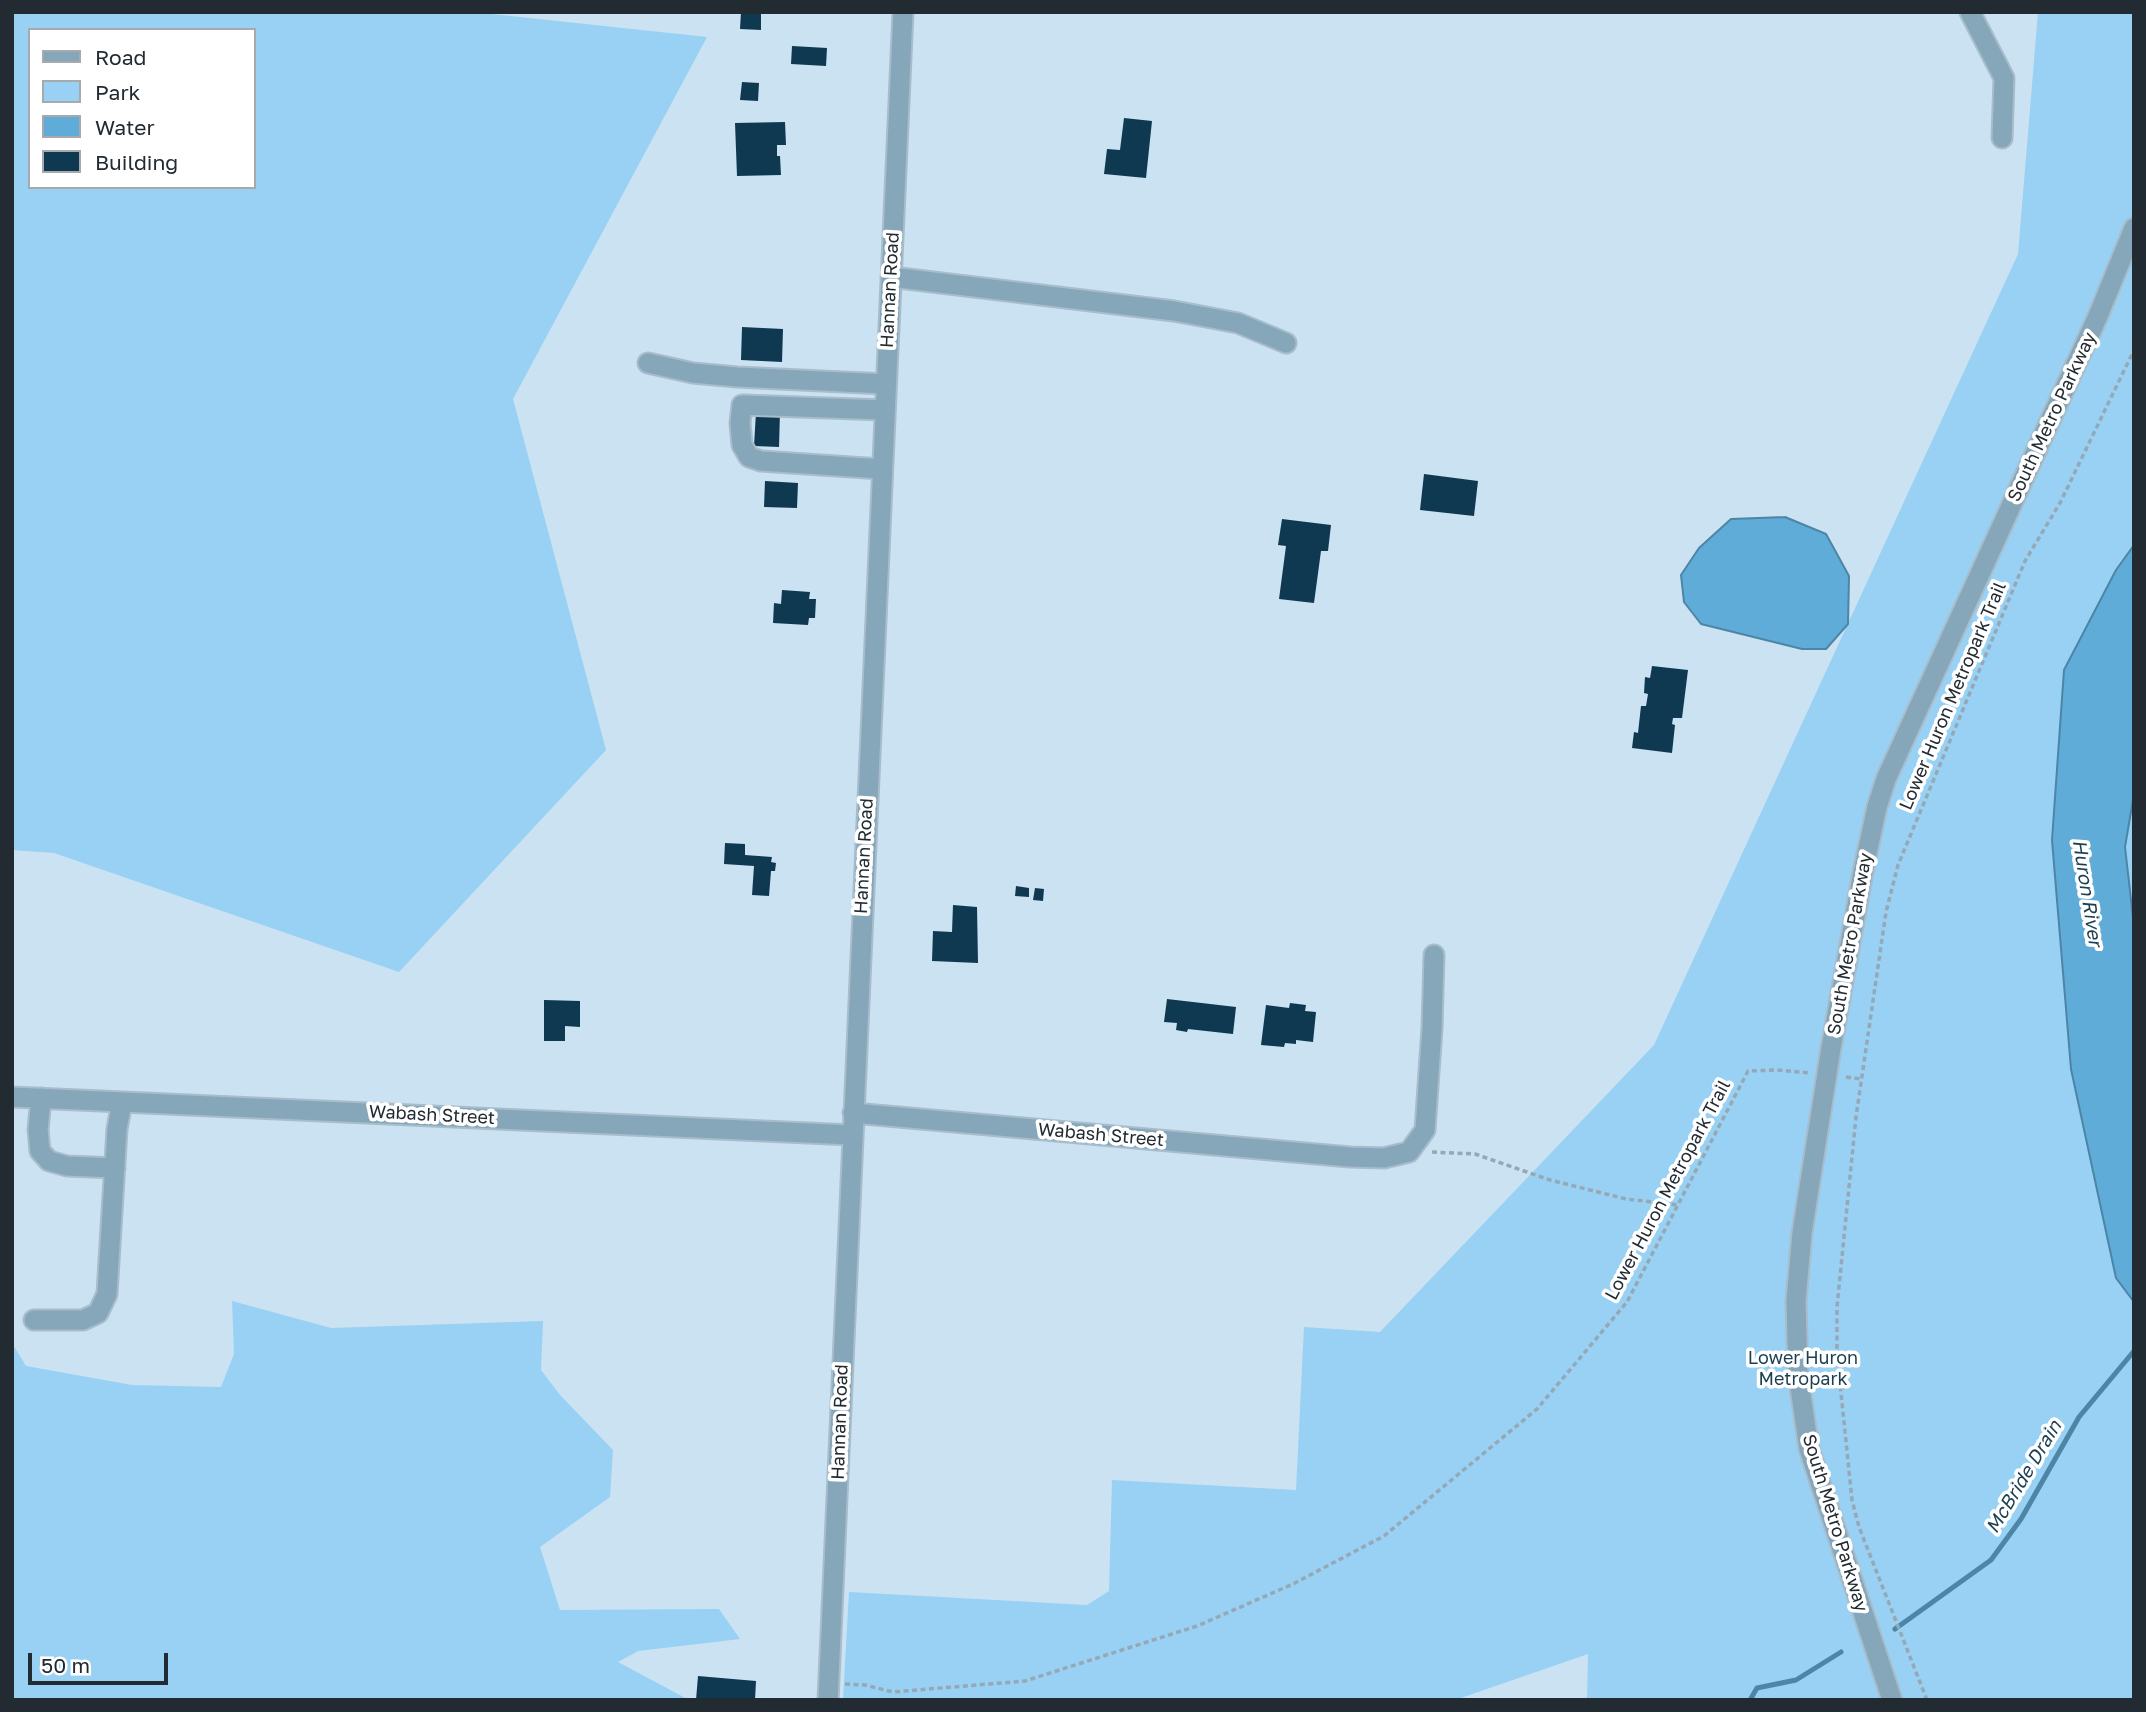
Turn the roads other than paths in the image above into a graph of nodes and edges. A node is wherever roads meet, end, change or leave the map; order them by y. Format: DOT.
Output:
graph roads {
  1 [pos="903,12"];
  2 [pos="1970,12"];
  3 [pos="2002,138"];
  4 [pos="2134,228"];
  5 [pos="891,277"];
  6 [pos="1286,343"];
  7 [pos="648,363"];
  8 [pos="886,384"];
  9 [pos="884,410"];
  10 [pos="881,469"];
  11 [pos="1434,955"];
  12 [pos="12,1097"];
  13 [pos="41,1098"];
  14 [pos="122,1102"];
  15 [pos="853,1113"];
  16 [pos="852,1135"];
  17 [pos="115,1167"];
  18 [pos="34,1320"];
  19 [pos="829,1691"];
  20 [pos="1892,1700"];
  1 -- 5 [label="street, Hannan Road"];
  2 -- 3 [label="street"];
  4 -- 20 [label="street, South Metro Parkway"];
  5 -- 6 [label="street"];
  5 -- 8 [label="street, Hannan Road"];
  7 -- 8 [label="street"];
  8 -- 9 [label="street, Hannan Road"];
  9 -- 10 [label="street, Hannan Road"];
  9 -- 10 [label="street"];
  10 -- 15 [label="street, Hannan Road"];
  11 -- 15 [label="street, Wabash Street"];
  12 -- 13 [label="street, Wabash Street"];
  13 -- 14 [label="street, Wabash Street"];
  13 -- 17 [label="street"];
  14 -- 16 [label="street, Wabash Street"];
  14 -- 17 [label="street"];
  15 -- 16 [label="street, Hannan Road"];
  16 -- 19 [label="street, Hannan Road"];
  17 -- 18 [label="street"];
}
